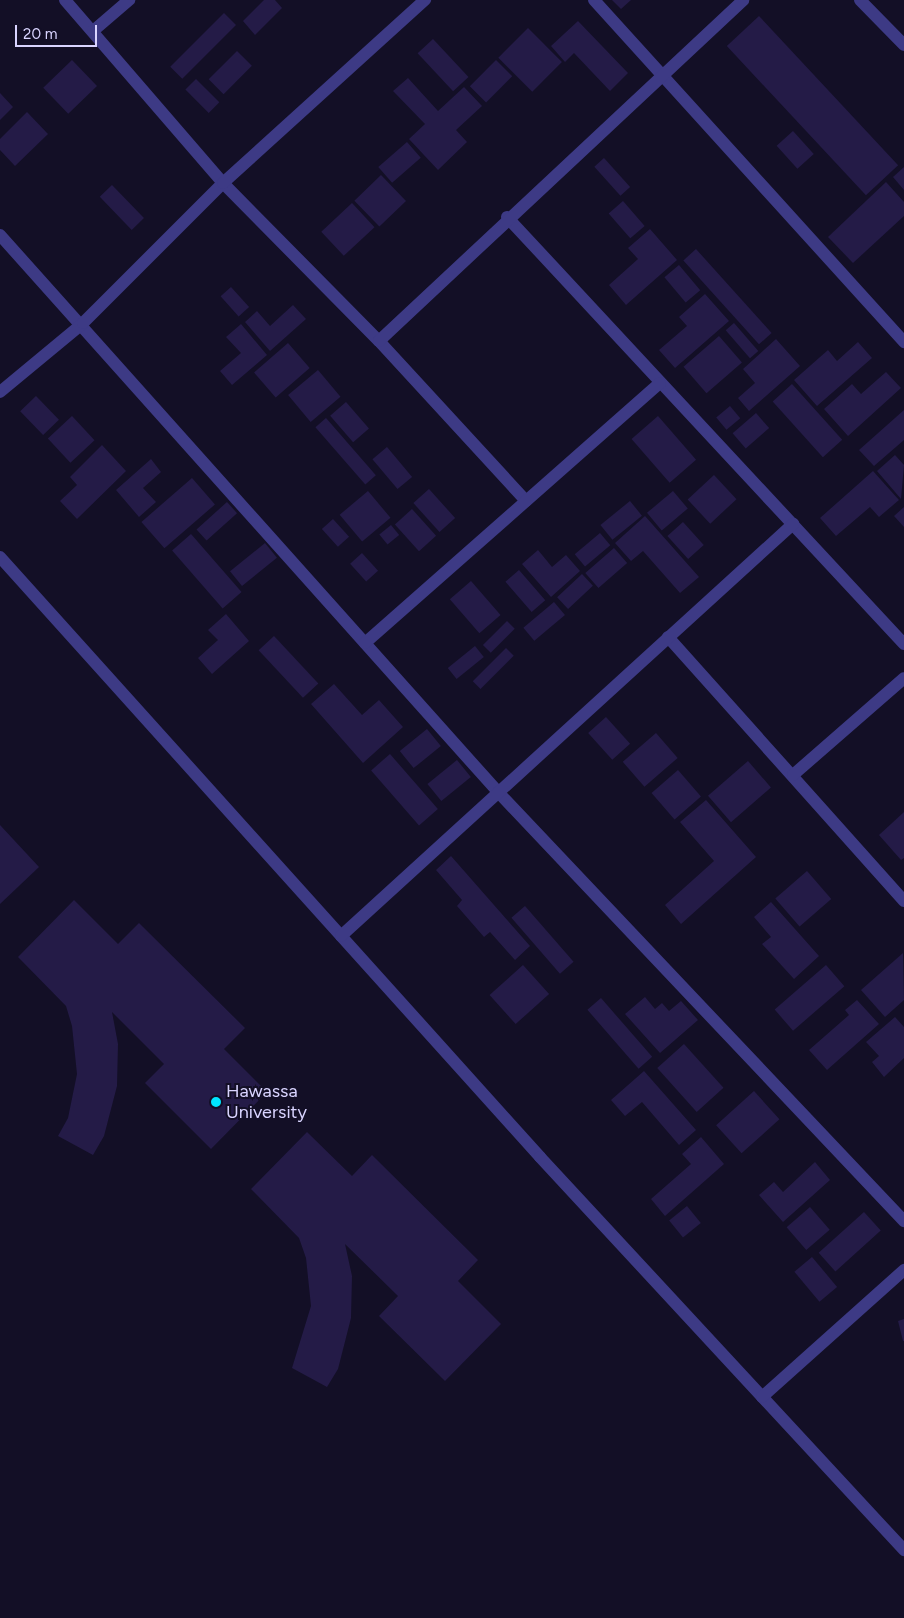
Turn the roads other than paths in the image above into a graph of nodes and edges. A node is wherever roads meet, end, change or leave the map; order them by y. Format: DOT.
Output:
graph roads {
  1 [pos="64,0"];
  2 [pos="129,0"];
  3 [pos="425,0"];
  4 [pos="594,0"];
  5 [pos="743,0"];
  6 [pos="860,0"];
  7 [pos="92,31"];
  8 [pos="904,45"];
  9 [pos="663,72"];
  10 [pos="223,183"];
  11 [pos="507,217"];
  12 [pos="0,235"];
  13 [pos="83,323"];
  14 [pos="379,341"];
  15 [pos="904,342"];
  16 [pos="660,383"];
  17 [pos="0,392"];
  18 [pos="526,502"];
  19 [pos="793,524"];
  20 [pos="0,557"];
  21 [pos="668,636"];
  22 [pos="365,643"];
  23 [pos="904,644"];
  24 [pos="904,678"];
  25 [pos="793,775"];
  26 [pos="498,792"];
  27 [pos="904,901"];
  28 [pos="341,936"];
  29 [pos="904,1221"];
  30 [pos="904,1270"];
  31 [pos="762,1397"];
  32 [pos="904,1550"];
  1 -- 7 [label="street"];
  2 -- 7 [label="street"];
  3 -- 10 [label="street"];
  4 -- 9 [label="street"];
  5 -- 9 [label="street"];
  6 -- 8 [label="street"];
  7 -- 10 [label="street"];
  9 -- 11 [label="street"];
  9 -- 15 [label="street"];
  10 -- 13 [label="street"];
  10 -- 14 [label="street"];
  11 -- 14 [label="street"];
  11 -- 16 [label="street"];
  12 -- 13 [label="street"];
  13 -- 17 [label="street"];
  13 -- 22 [label="street"];
  14 -- 18 [label="street"];
  16 -- 18 [label="street"];
  16 -- 19 [label="street"];
  18 -- 22 [label="street"];
  19 -- 21 [label="street"];
  19 -- 23 [label="street"];
  20 -- 28 [label="street"];
  21 -- 25 [label="street"];
  21 -- 26 [label="street"];
  22 -- 26 [label="street"];
  24 -- 25 [label="street"];
  25 -- 27 [label="street"];
  26 -- 28 [label="street"];
  26 -- 29 [label="street"];
  28 -- 31 [label="street"];
  30 -- 31 [label="street"];
  31 -- 32 [label="street"];
}
